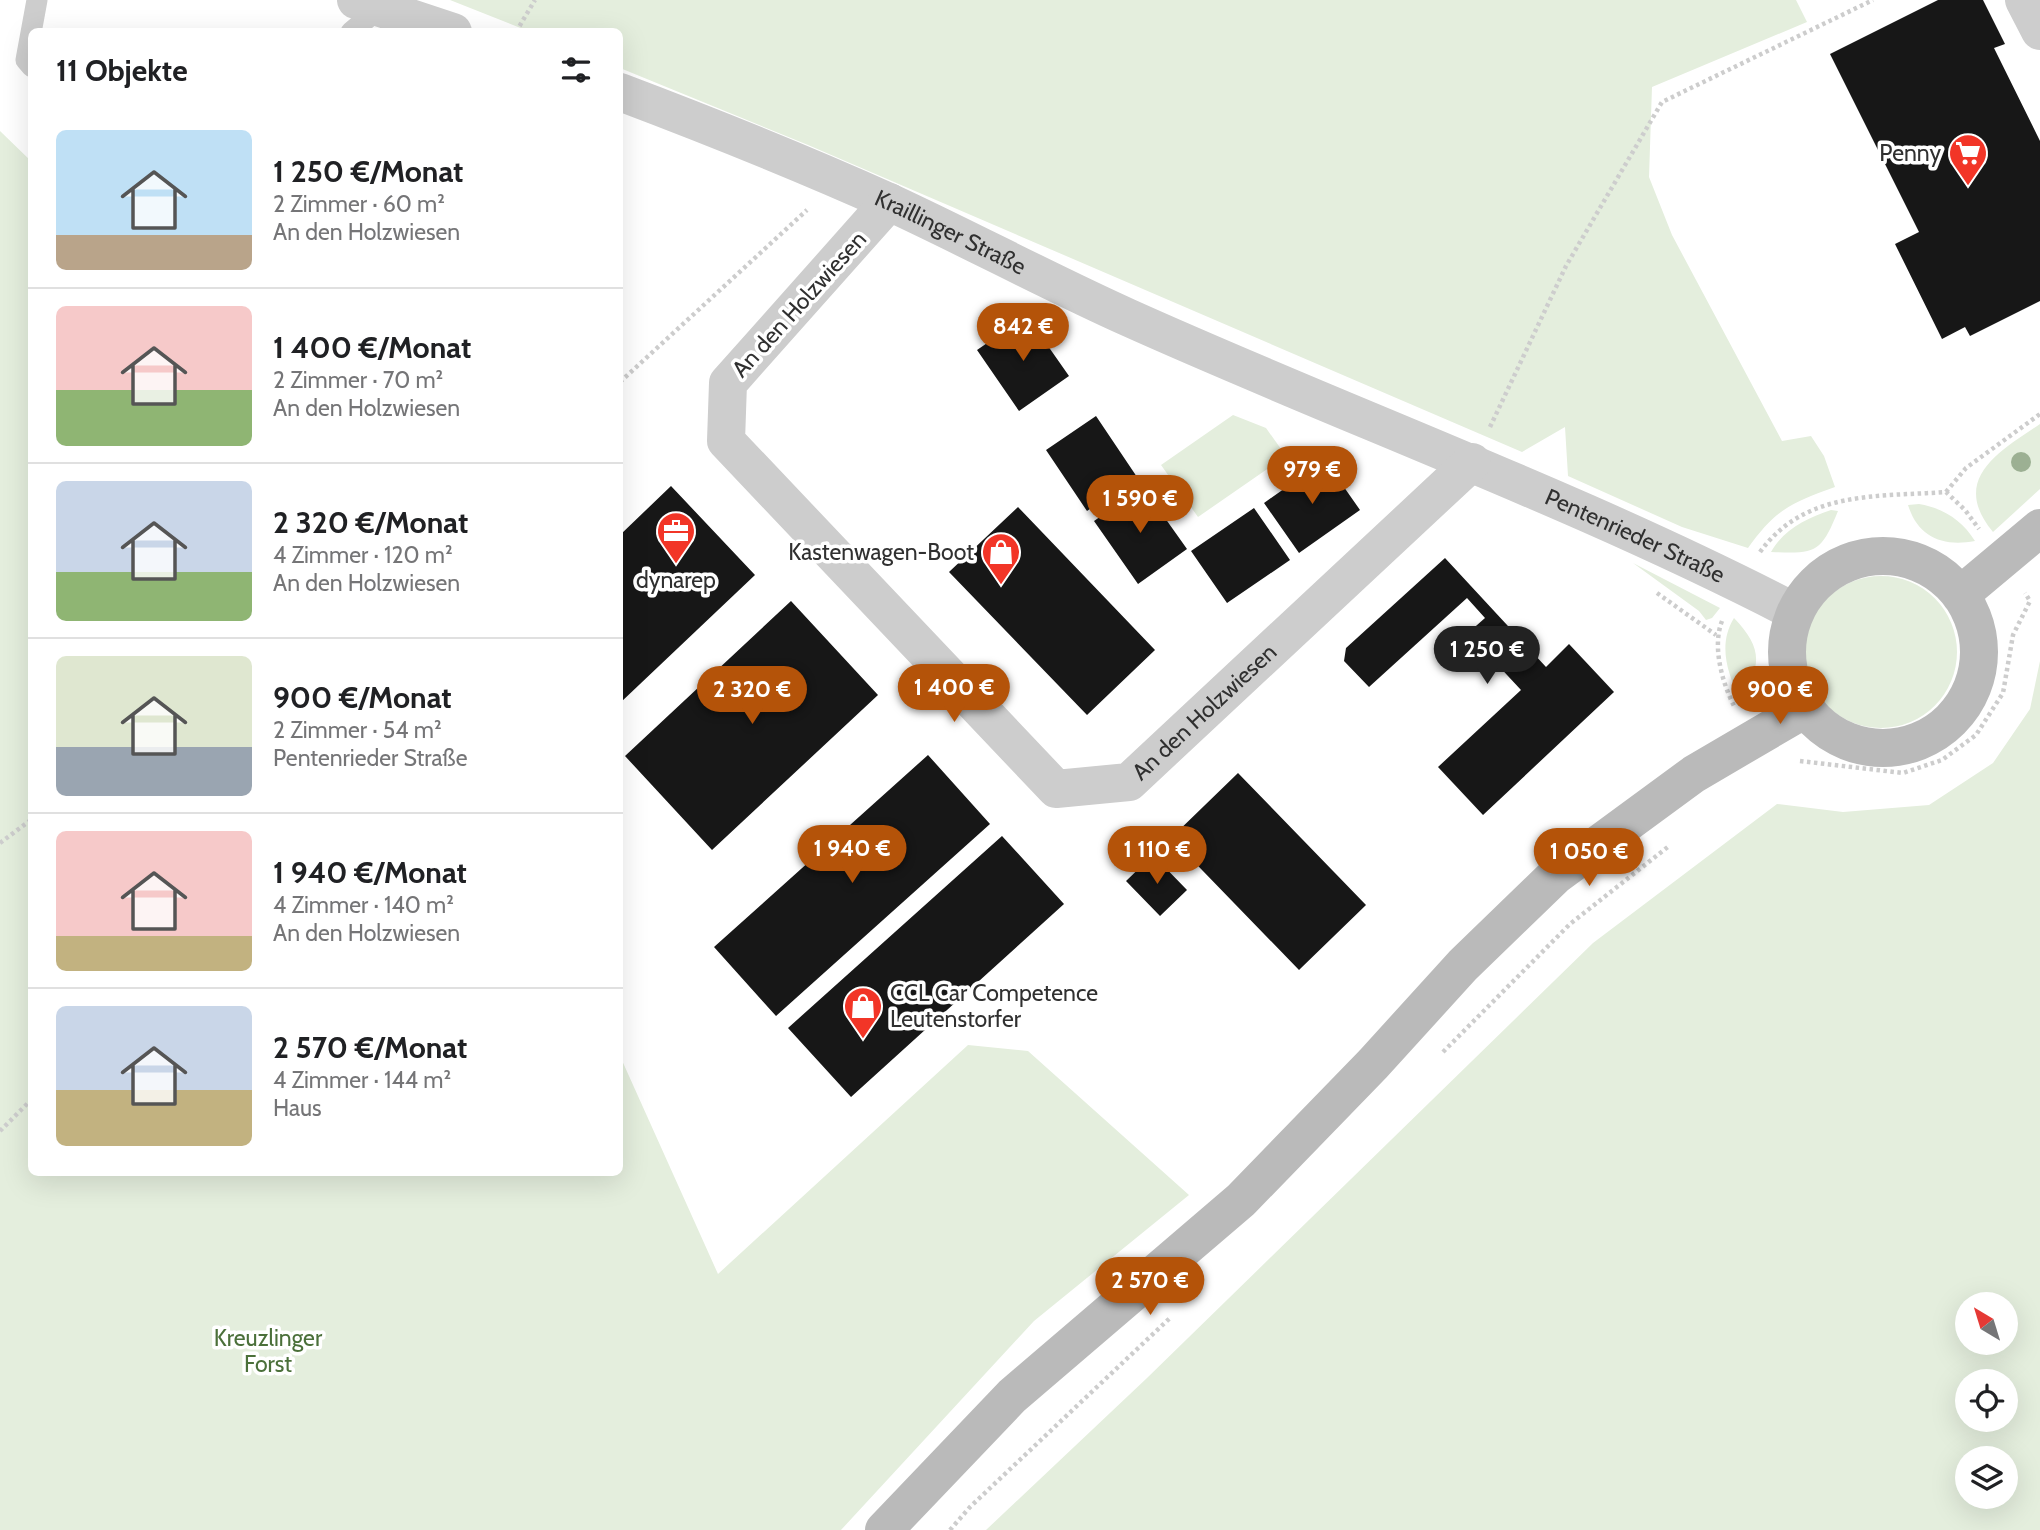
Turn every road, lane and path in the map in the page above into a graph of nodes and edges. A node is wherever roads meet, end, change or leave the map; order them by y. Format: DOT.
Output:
graph roads {
  1 [pos="37,0"];
  2 [pos="535,0"];
  3 [pos="1873,0"];
  4 [pos="2024,0"];
  5 [pos="369,3"];
  6 [pos="32,28"];
  7 [pos="353,28"];
  8 [pos="441,28"];
  9 [pos="518,28"];
  10 [pos="2040,31"];
  11 [pos="623,93"];
  12 [pos="839,181"];
  13 [pos="889,202"];
  14 [pos="623,379"];
  15 [pos="2040,414"];
  16 [pos="1472,462"];
  17 [pos="1946,492"];
  18 [pos="2040,527"];
  19 [pos="2001,561"];
  20 [pos="1740,583"];
  21 [pos="1960,595"];
  22 [pos="1795,612"];
  23 [pos="1716,635"];
  24 [pos="1805,709"];
  25 [pos="1796,762"];
  26 [pos="28,822"];
  27 [pos="0,843"];
  28 [pos="28,1103"];
  29 [pos="0,1131"];
  30 [pos="884,1530"];
  1 -- 6 [label="lane"];
  2 -- 9 [label="path"];
  3 -- 16 [label="path"];
  4 -- 10 [label="street"];
  5 -- 7 [label="lane"];
  5 -- 8 [label="street"];
  11 -- 12 [label="street, Kraillinger Straße"];
  12 -- 13 [label="street, Kraillinger Straße"];
  12 -- 14 [label="path"];
  13 -- 16 [label="street, Kraillinger Straße"];
  13 -- 16 [label="street, An den Holzwiesen"];
  15 -- 17 [label="path"];
  16 -- 20 [label="street, Pentenrieder Straße"];
  17 -- 19 [label="path"];
  17 -- 20 [label="path"];
  18 -- 19 [label="main road"];
  19 -- 21 [label="main road"];
  19 -- 25 [label="path"];
  20 -- 22 [label="street, Pentenrieder Straße"];
  20 -- 23 [label="path"];
  21 -- 22 [label="main road"];
  21 -- 24 [label="main road"];
  22 -- 24 [label="main road"];
  24 -- 30 [label="main road"];
  26 -- 27 [label="path"];
  28 -- 29 [label="path"];
}
